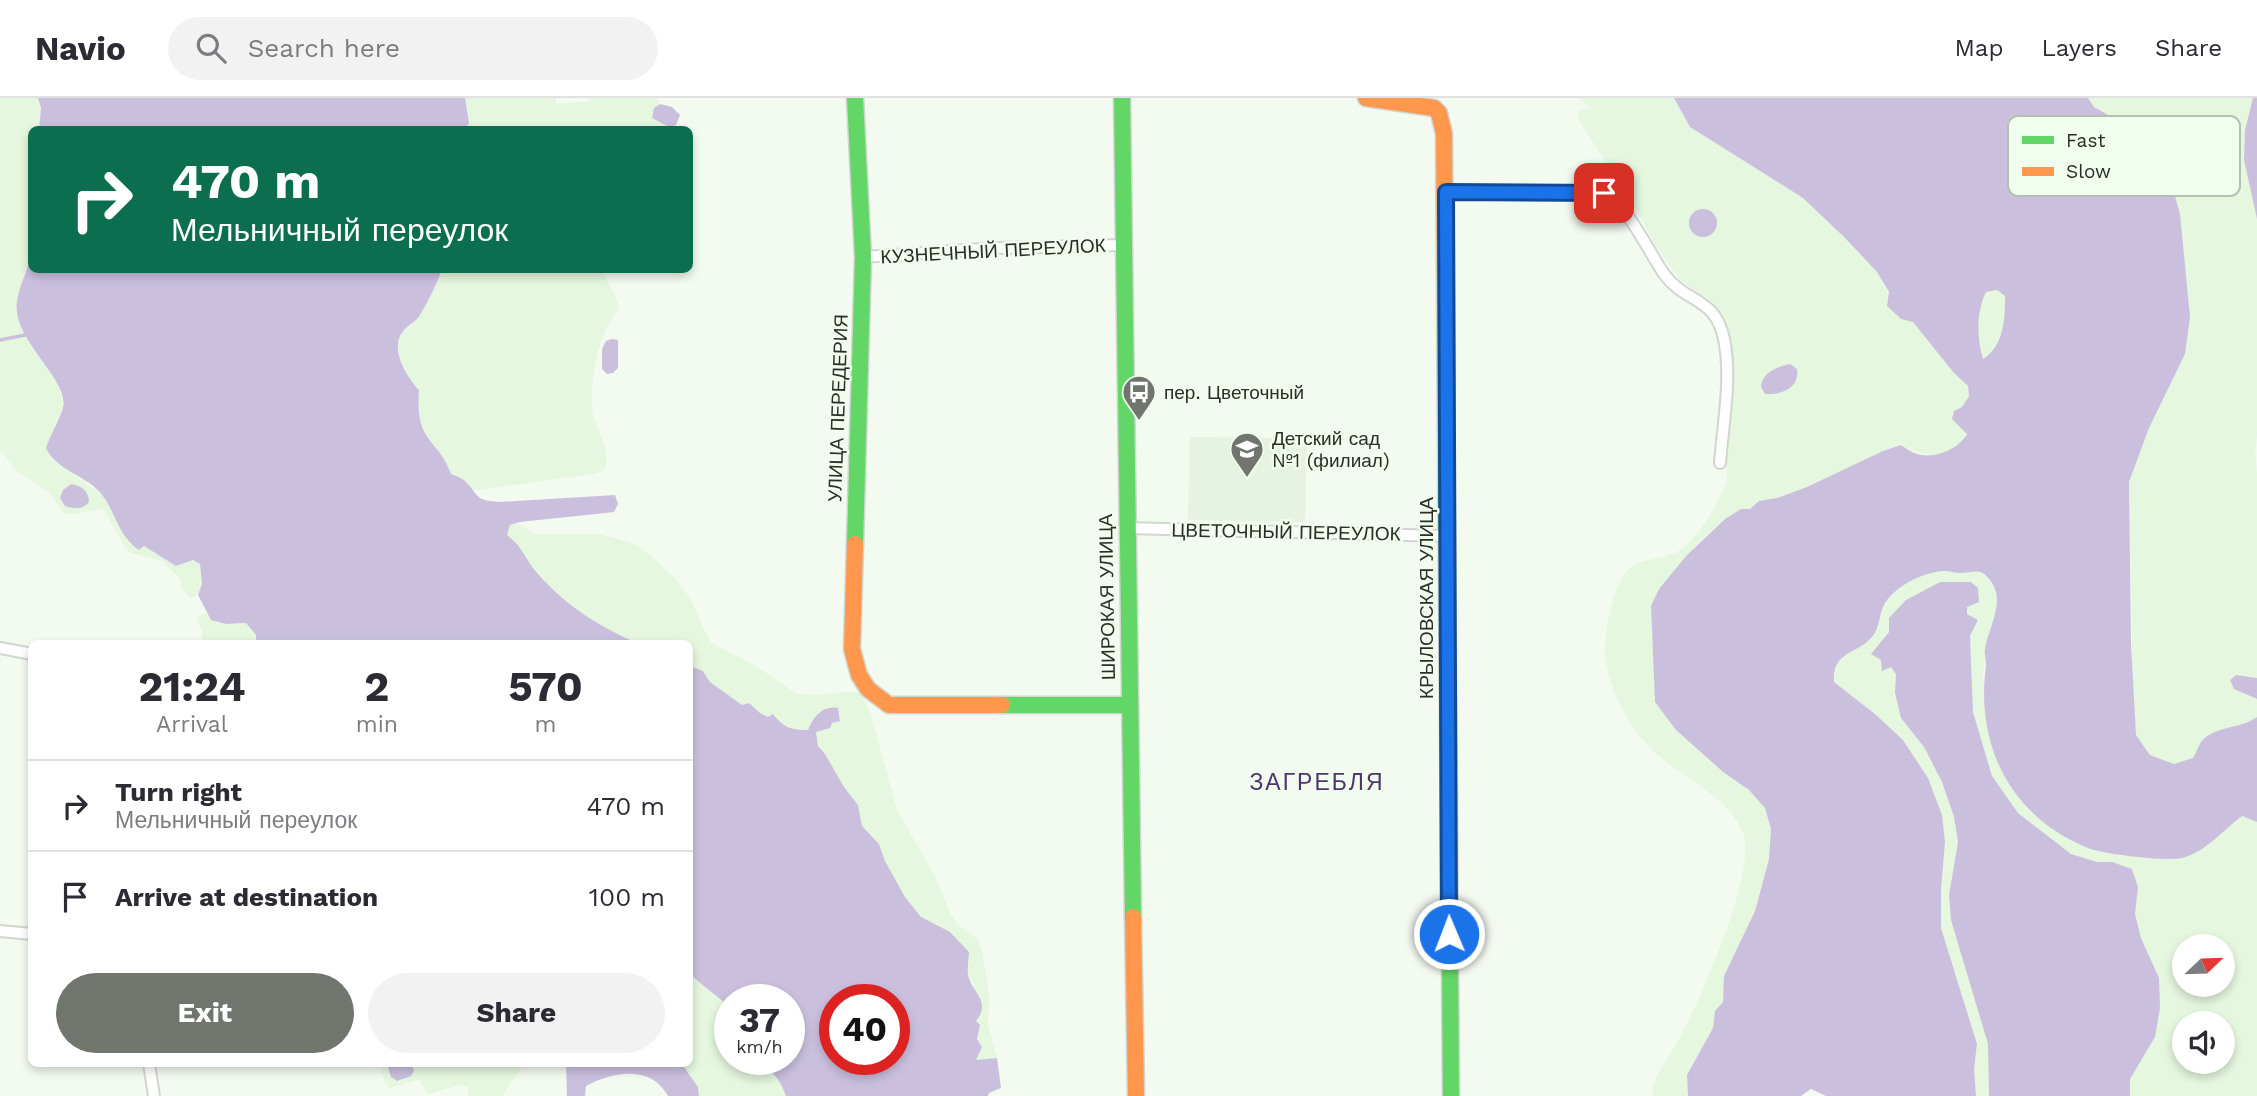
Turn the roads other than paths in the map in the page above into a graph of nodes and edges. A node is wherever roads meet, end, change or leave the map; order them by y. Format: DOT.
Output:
graph roads {
  1 [pos="855,98"];
  2 [pos="1122,98"];
  3 [pos="1366,98"];
  4 [pos="1446,192"];
  5 [pos="1124,245"];
  6 [pos="863,257"];
  7 [pos="1720,463"];
  8 [pos="1126,528"];
  9 [pos="1446,536"];
  10 [pos="0,649"];
  11 [pos="28,653"];
  12 [pos="1130,705"];
  13 [pos="0,931"];
  14 [pos="28,934"];
  15 [pos="149,1067"];
  16 [pos="154,1096"];
  17 [pos="1136,1096"];
  18 [pos="1451,1096"];
  1 -- 6 [label="street, УЛИЦА ПЕРЕДЕРИЯ"];
  2 -- 5 [label="street, ШИРОКАЯ УЛИЦА"];
  3 -- 4 [label="street, КРЫЛОВСКАЯ УЛИЦА"];
  4 -- 7 [label="street"];
  4 -- 9 [label="street, КРЫЛОВСКАЯ УЛИЦА"];
  5 -- 6 [label="street, КУЗНЕЧНЫЙ ПЕРЕУЛОК"];
  5 -- 8 [label="street, ШИРОКАЯ УЛИЦА"];
  6 -- 12 [label="street, УЛИЦА ПЕРЕДЕРИЯ"];
  8 -- 9 [label="street, ЦВЕТОЧНЫЙ ПЕРЕУЛОК"];
  8 -- 12 [label="street, ШИРОКАЯ УЛИЦА"];
  9 -- 18 [label="street, КРЫЛОВСКАЯ УЛИЦА"];
  10 -- 11 [label="street"];
  12 -- 17 [label="street, ШИРОКАЯ УЛИЦА"];
  13 -- 14 [label="street"];
  15 -- 16 [label="street"];
}
